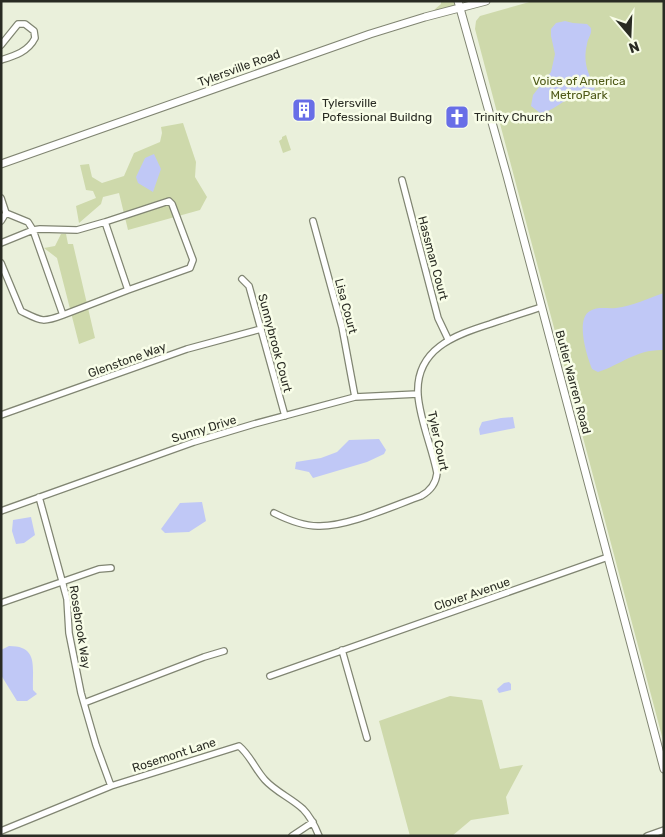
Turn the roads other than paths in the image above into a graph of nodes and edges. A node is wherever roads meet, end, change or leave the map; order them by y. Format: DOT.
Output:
graph roads {
  1 [pos="486,1"];
  2 [pos="459,4"];
  3 [pos="1,45"];
  4 [pos="1,60"];
  5 [pos="1,164"];
  6 [pos="402,180"];
  7 [pos="1,198"];
  8 [pos="6,213"];
  9 [pos="1,221"];
  10 [pos="313,221"];
  11 [pos="105,222"];
  12 [pos="33,230"];
  13 [pos="1,243"];
  14 [pos="1,263"];
  15 [pos="242,279"];
  16 [pos="128,290"];
  17 [pos="541,307"];
  18 [pos="63,315"];
  19 [pos="261,329"];
  20 [pos="448,340"];
  21 [pos="418,394"];
  22 [pos="355,397"];
  23 [pos="1,415"];
  24 [pos="285,416"];
  25 [pos="39,497"];
  26 [pos="1,511"];
  27 [pos="274,513"];
  28 [pos="608,557"];
  29 [pos="111,568"];
  30 [pos="63,580"];
  31 [pos="1,603"];
  32 [pos="342,650"];
  33 [pos="224,651"];
  34 [pos="270,676"];
  35 [pos="84,703"];
  36 [pos="367,738"];
  37 [pos="664,769"];
  38 [pos="111,786"];
  39 [pos="313,822"];
  40 [pos="664,830"];
  41 [pos="1,831"];
  42 [pos="292,836"];
  43 [pos="319,836"];
  44 [pos="647,836"];
  1 -- 2 [label="main road, Tylersville Road"];
  2 -- 5 [label="main road, Tylersville Road"];
  2 -- 17 [label="main road, Butler Warren Road"];
  3 -- 4 [label="street"];
  6 -- 20 [label="street, Hassman Court"];
  7 -- 8 [label="street"];
  8 -- 9 [label="street"];
  8 -- 12 [label="street"];
  10 -- 22 [label="street, Lisa Court"];
  11 -- 12 [label="street"];
  11 -- 16 [label="street"];
  11 -- 16 [label="street"];
  12 -- 13 [label="street"];
  12 -- 18 [label="street"];
  14 -- 18 [label="street"];
  15 -- 19 [label="street, Sunnybrook Court"];
  16 -- 18 [label="street"];
  17 -- 20 [label="street, Tyler Court"];
  17 -- 28 [label="main road, Butler Warren Road"];
  19 -- 23 [label="street, Glenstone Way"];
  19 -- 24 [label="street, Sunnybrook Court"];
  20 -- 21 [label="street, Tyler Court"];
  21 -- 22 [label="street, Sunny Drive"];
  21 -- 27 [label="street, Tyler Court"];
  22 -- 24 [label="street, Sunny Drive"];
  24 -- 25 [label="street, Sunny Drive"];
  25 -- 26 [label="street, Sunny Drive"];
  25 -- 30 [label="street, Rosebrook Way"];
  28 -- 32 [label="street, Clover Avenue"];
  28 -- 37 [label="main road, Butler Warren Road"];
  29 -- 30 [label="street"];
  30 -- 31 [label="street"];
  30 -- 35 [label="street, Rosebrook Way"];
  32 -- 34 [label="street, Clover Avenue"];
  32 -- 36 [label="street"];
  33 -- 35 [label="street"];
  35 -- 38 [label="street, Rosebrook Way"];
  38 -- 39 [label="street, Rosemont Lane"];
  38 -- 41 [label="street, Rosemont Lane"];
  39 -- 42 [label="street"];
  39 -- 43 [label="street, Rosemont Lane"];
  40 -- 44 [label="street"];
}
